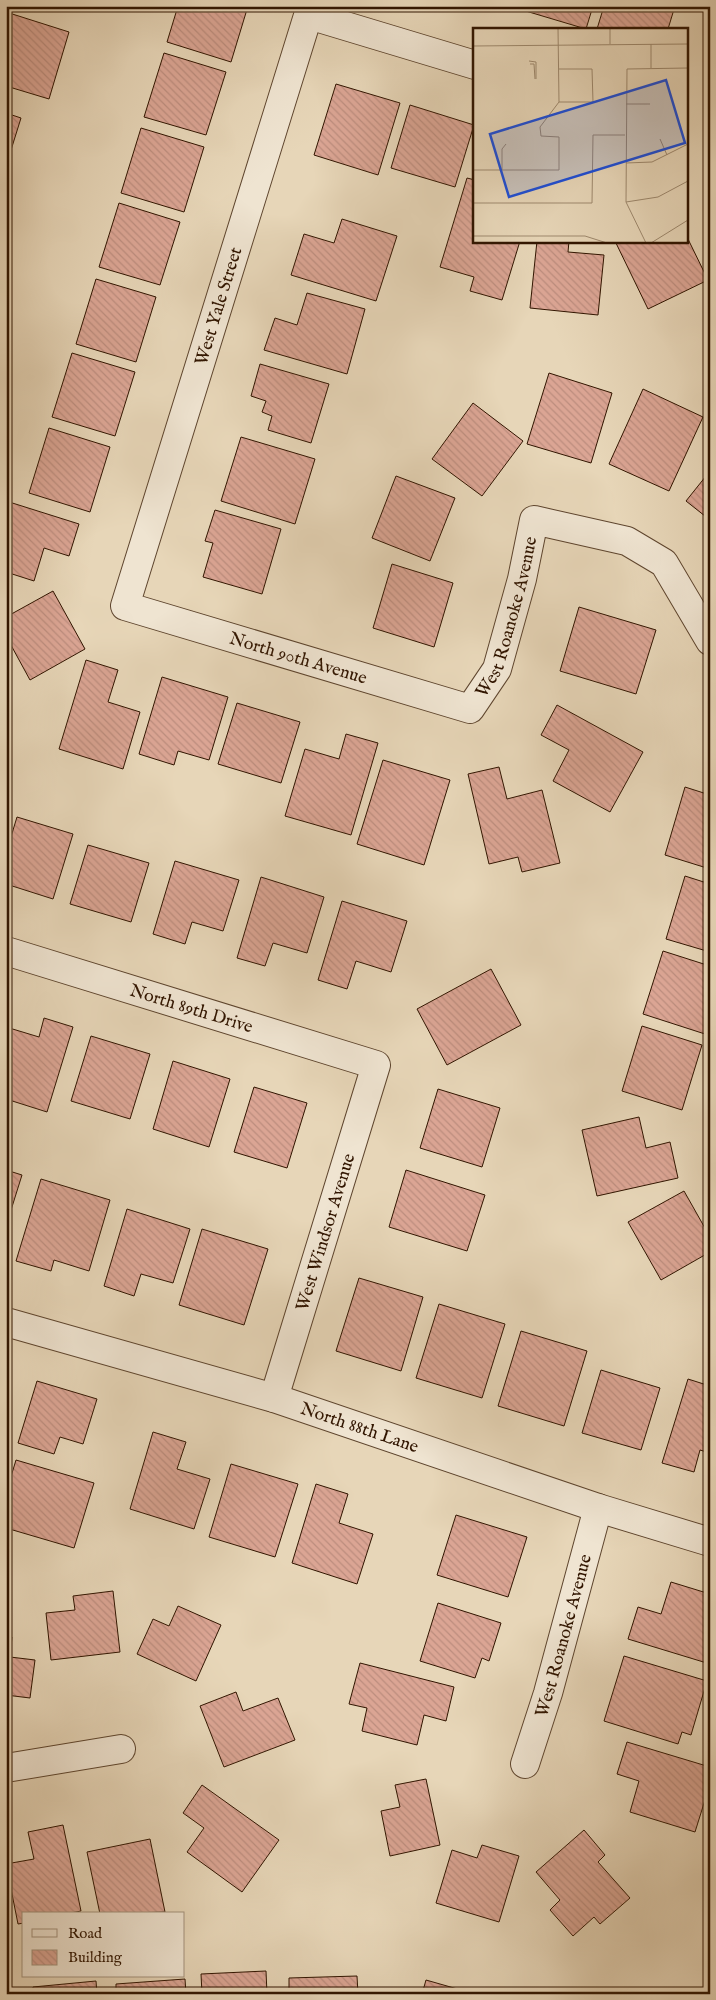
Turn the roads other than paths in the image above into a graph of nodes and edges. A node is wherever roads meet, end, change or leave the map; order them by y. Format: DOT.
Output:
graph roads {
  1 [pos="310,11"];
  2 [pos="473,64"];
  3 [pos="125,606"];
  4 [pos="710,642"];
  5 [pos="470,709"];
  6 [pos="6,951"];
  7 [pos="376,1065"];
  8 [pos="6,1322"];
  9 [pos="274,1398"];
  10 [pos="598,1508"];
  11 [pos="710,1542"];
  12 [pos="121,1749"];
  13 [pos="525,1764"];
  14 [pos="6,1768"];
  1 -- 2 [label="street"];
  1 -- 3 [label="street, West Yale Street"];
  3 -- 5 [label="street, North 90th Avenue"];
  4 -- 5 [label="street, West Roanoke Avenue"];
  6 -- 7 [label="street, North 89th Drive"];
  7 -- 9 [label="street, West Windsor Avenue"];
  8 -- 9 [label="street, North 88th Lane"];
  9 -- 10 [label="street, North 88th Lane"];
  10 -- 11 [label="street, North 88th Lane"];
  10 -- 13 [label="street, West Roanoke Avenue"];
  12 -- 14 [label="street"];
}
